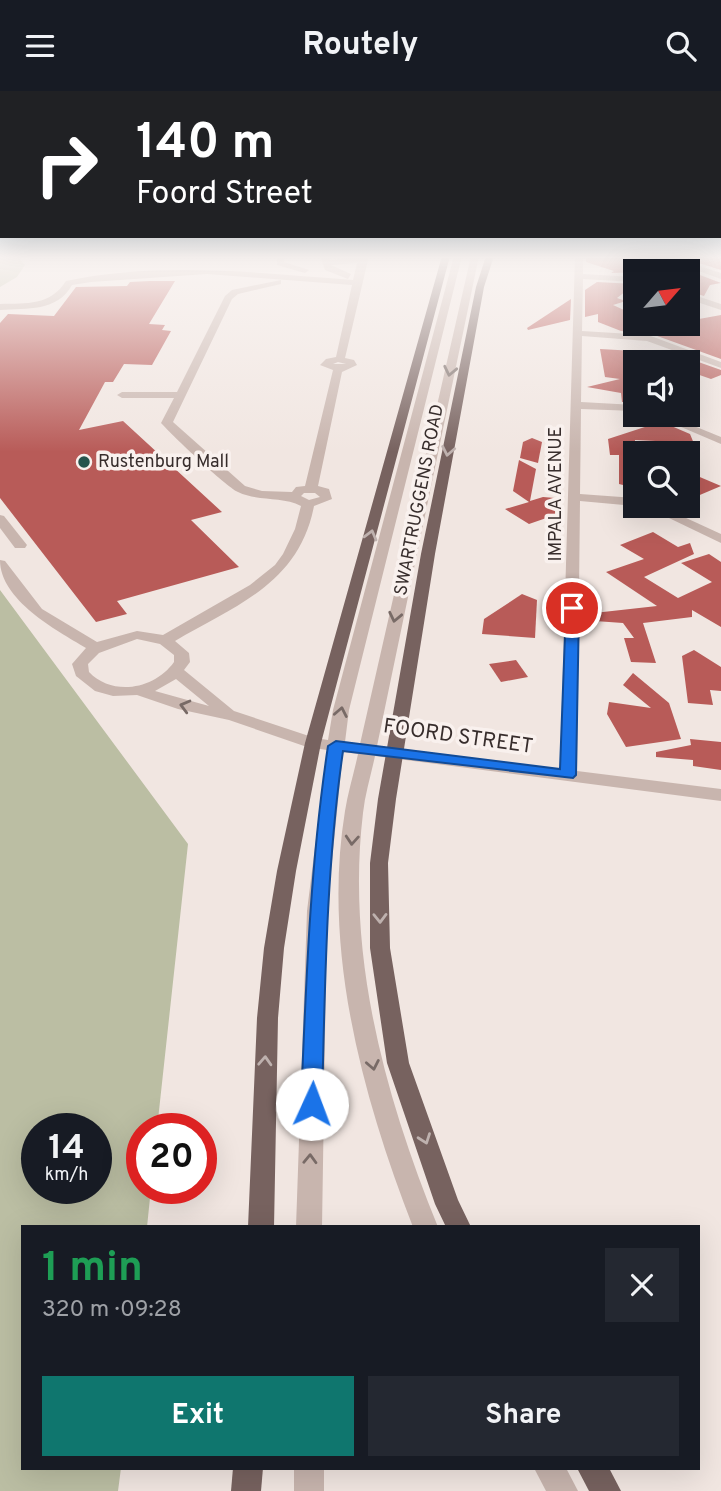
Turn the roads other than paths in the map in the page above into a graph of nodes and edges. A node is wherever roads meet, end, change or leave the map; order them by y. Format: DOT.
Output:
graph roads {
  1 [pos="218,321"];
  2 [pos="349,321"];
  3 [pos="430,321"];
  4 [pos="441,321"];
  5 [pos="461,321"];
  6 [pos="473,321"];
  7 [pos="577,321"];
  8 [pos="577,333"];
  9 [pos="721,365"];
  10 [pos="122,395"];
  11 [pos="181,395"];
  12 [pos="574,405"];
  13 [pos="623,407"];
  14 [pos="687,427"];
  15 [pos="721,441"];
  16 [pos="311,488"];
  17 [pos="294,496"];
  18 [pos="575,497"];
  19 [pos="623,501"];
  20 [pos="308,504"];
  21 [pos="676,518"];
  22 [pos="0,519"];
  23 [pos="721,539"];
  24 [pos="20,545"];
  25 [pos="0,564"];
  26 [pos="165,640"];
  27 [pos="95,647"];
  28 [pos="177,671"];
  29 [pos="138,690"];
  30 [pos="233,716"];
  31 [pos="325,744"];
  32 [pos="369,749"];
  33 [pos="396,753"];
  34 [pos="568,775"];
  35 [pos="721,795"];
  36 [pos="261,1225"];
  37 [pos="309,1225"];
  38 [pos="425,1225"];
  39 [pos="458,1225"];
  40 [pos="248,1470"];
  41 [pos="309,1470"];
  42 [pos="550,1470"];
  43 [pos="593,1470"];
  44 [pos="246,1491"];
  45 [pos="309,1491"];
  46 [pos="563,1491"];
  47 [pos="606,1491"];
  1 -- 11 [label="street"];
  2 -- 16 [label="street"];
  31 -- 3 [label="main road, SWARTRUGGENS ROAD, one-way"];
  31 -- 4 [label="street, one-way"];
  5 -- 32 [label="street, one-way"];
  6 -- 33 [label="main road, SWARTRUGGENS ROAD, one-way"];
  7 -- 8 [label="street, IMPALA AVENUE"];
  8 -- 9 [label="street"];
  8 -- 12 [label="street, IMPALA AVENUE"];
  10 -- 11 [label="street"];
  11 -- 17 [label="street"];
  12 -- 13 [label="street"];
  12 -- 18 [label="street, IMPALA AVENUE"];
  14 -- 15 [label="street"];
  16 -- 17 [label="street"];
  16 -- 20 [label="street"];
  17 -- 20 [label="street"];
  18 -- 19 [label="street"];
  18 -- 34 [label="street, IMPALA AVENUE"];
  20 -- 26 [label="street"];
  21 -- 23 [label="street"];
  22 -- 24 [label="street"];
  25 -- 27 [label="street"];
  26 -- 27 [label="street"];
  26 -- 28 [label="street"];
  27 -- 29 [label="street"];
  28 -- 29 [label="street"];
  28 -- 30 [label="street"];
  30 -- 29 [label="street, one-way"];
  30 -- 31 [label="street, FOORD STREET"];
  31 -- 32 [label="street, FOORD STREET"];
  36 -- 31 [label="main road, SWARTRUGGENS ROAD, one-way"];
  37 -- 31 [label="street, one-way"];
  32 -- 33 [label="street, FOORD STREET"];
  32 -- 38 [label="street, one-way"];
  33 -- 34 [label="street, FOORD STREET"];
  33 -- 39 [label="main road, SWARTRUGGENS ROAD, one-way"];
  34 -- 35 [label="street, FOORD STREET"];
  40 -- 44 [label="main road"];
  41 -- 45 [label="street"];
  42 -- 46 [label="street"];
  43 -- 47 [label="main road"];
}
